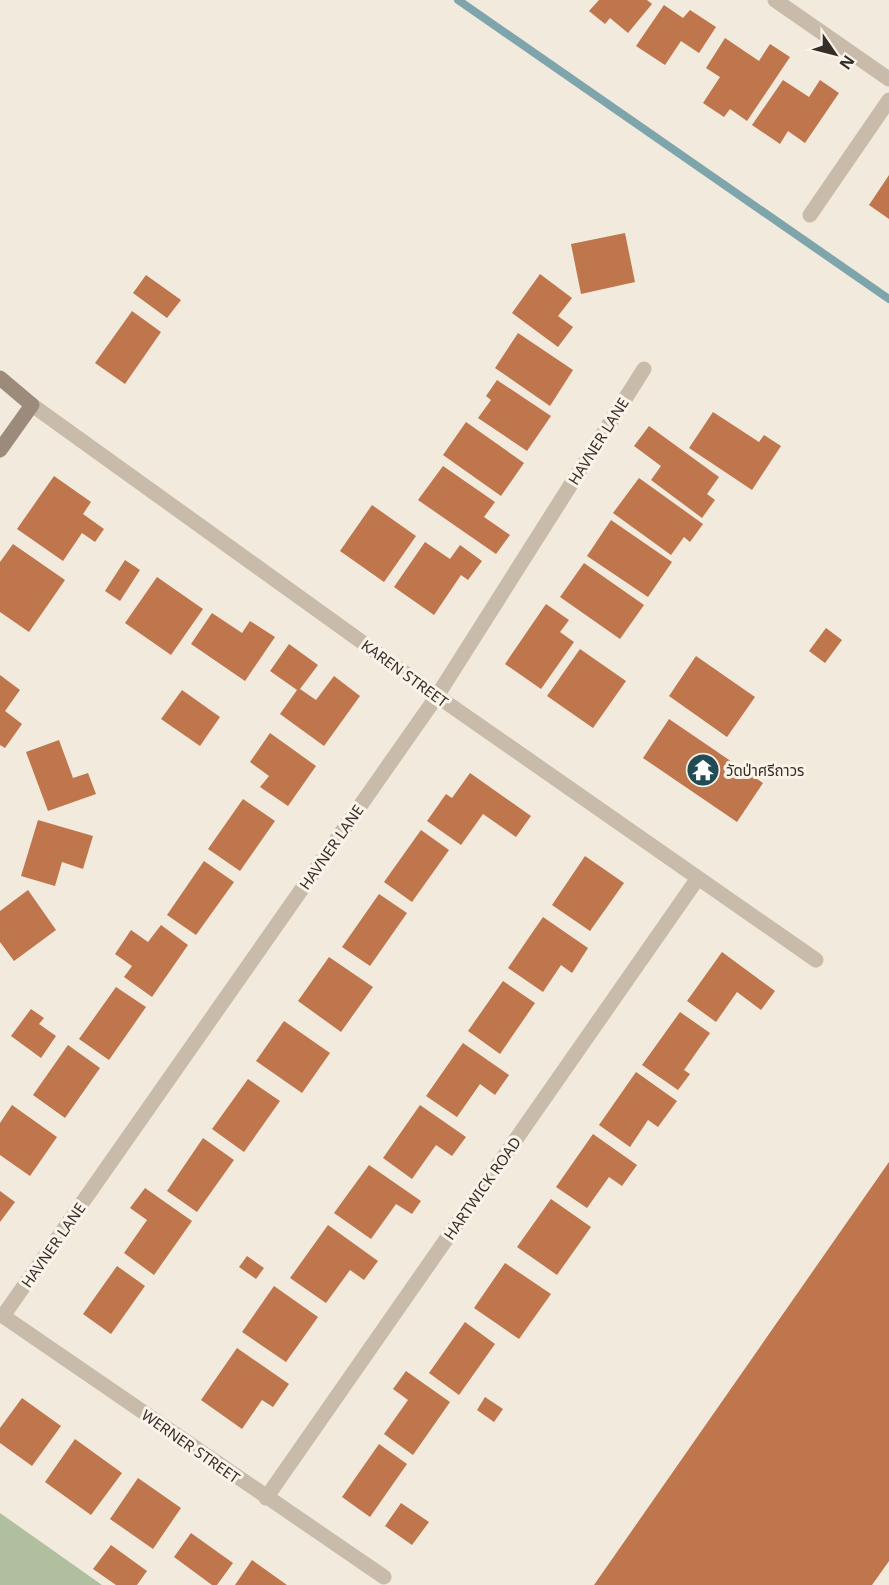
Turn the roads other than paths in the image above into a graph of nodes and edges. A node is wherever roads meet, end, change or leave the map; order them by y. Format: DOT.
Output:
graph roads {
  1 [pos="775,0"];
  2 [pos="889,78"];
  3 [pos="889,100"];
  4 [pos="810,215"];
  5 [pos="644,369"];
  6 [pos="0,378"];
  7 [pos="32,405"];
  8 [pos="0,450"];
  9 [pos="437,696"];
  10 [pos="698,878"];
  11 [pos="816,960"];
  12 [pos="2,1315"];
  13 [pos="266,1498"];
  14 [pos="384,1577"];
  1 -- 2 [label="street"];
  3 -- 4 [label="street"];
  5 -- 9 [label="street, HAVNER LANE"];
  6 -- 7 [label="street, KAREN STREET"];
  7 -- 8 [label="street"];
  7 -- 9 [label="street, KAREN STREET"];
  9 -- 10 [label="street, KAREN STREET"];
  9 -- 12 [label="street, HAVNER LANE"];
  10 -- 11 [label="street, KAREN STREET"];
  10 -- 13 [label="street, HARTWICK ROAD"];
  12 -- 13 [label="street, WERNER STREET"];
  13 -- 14 [label="street, WERNER STREET"];
}
